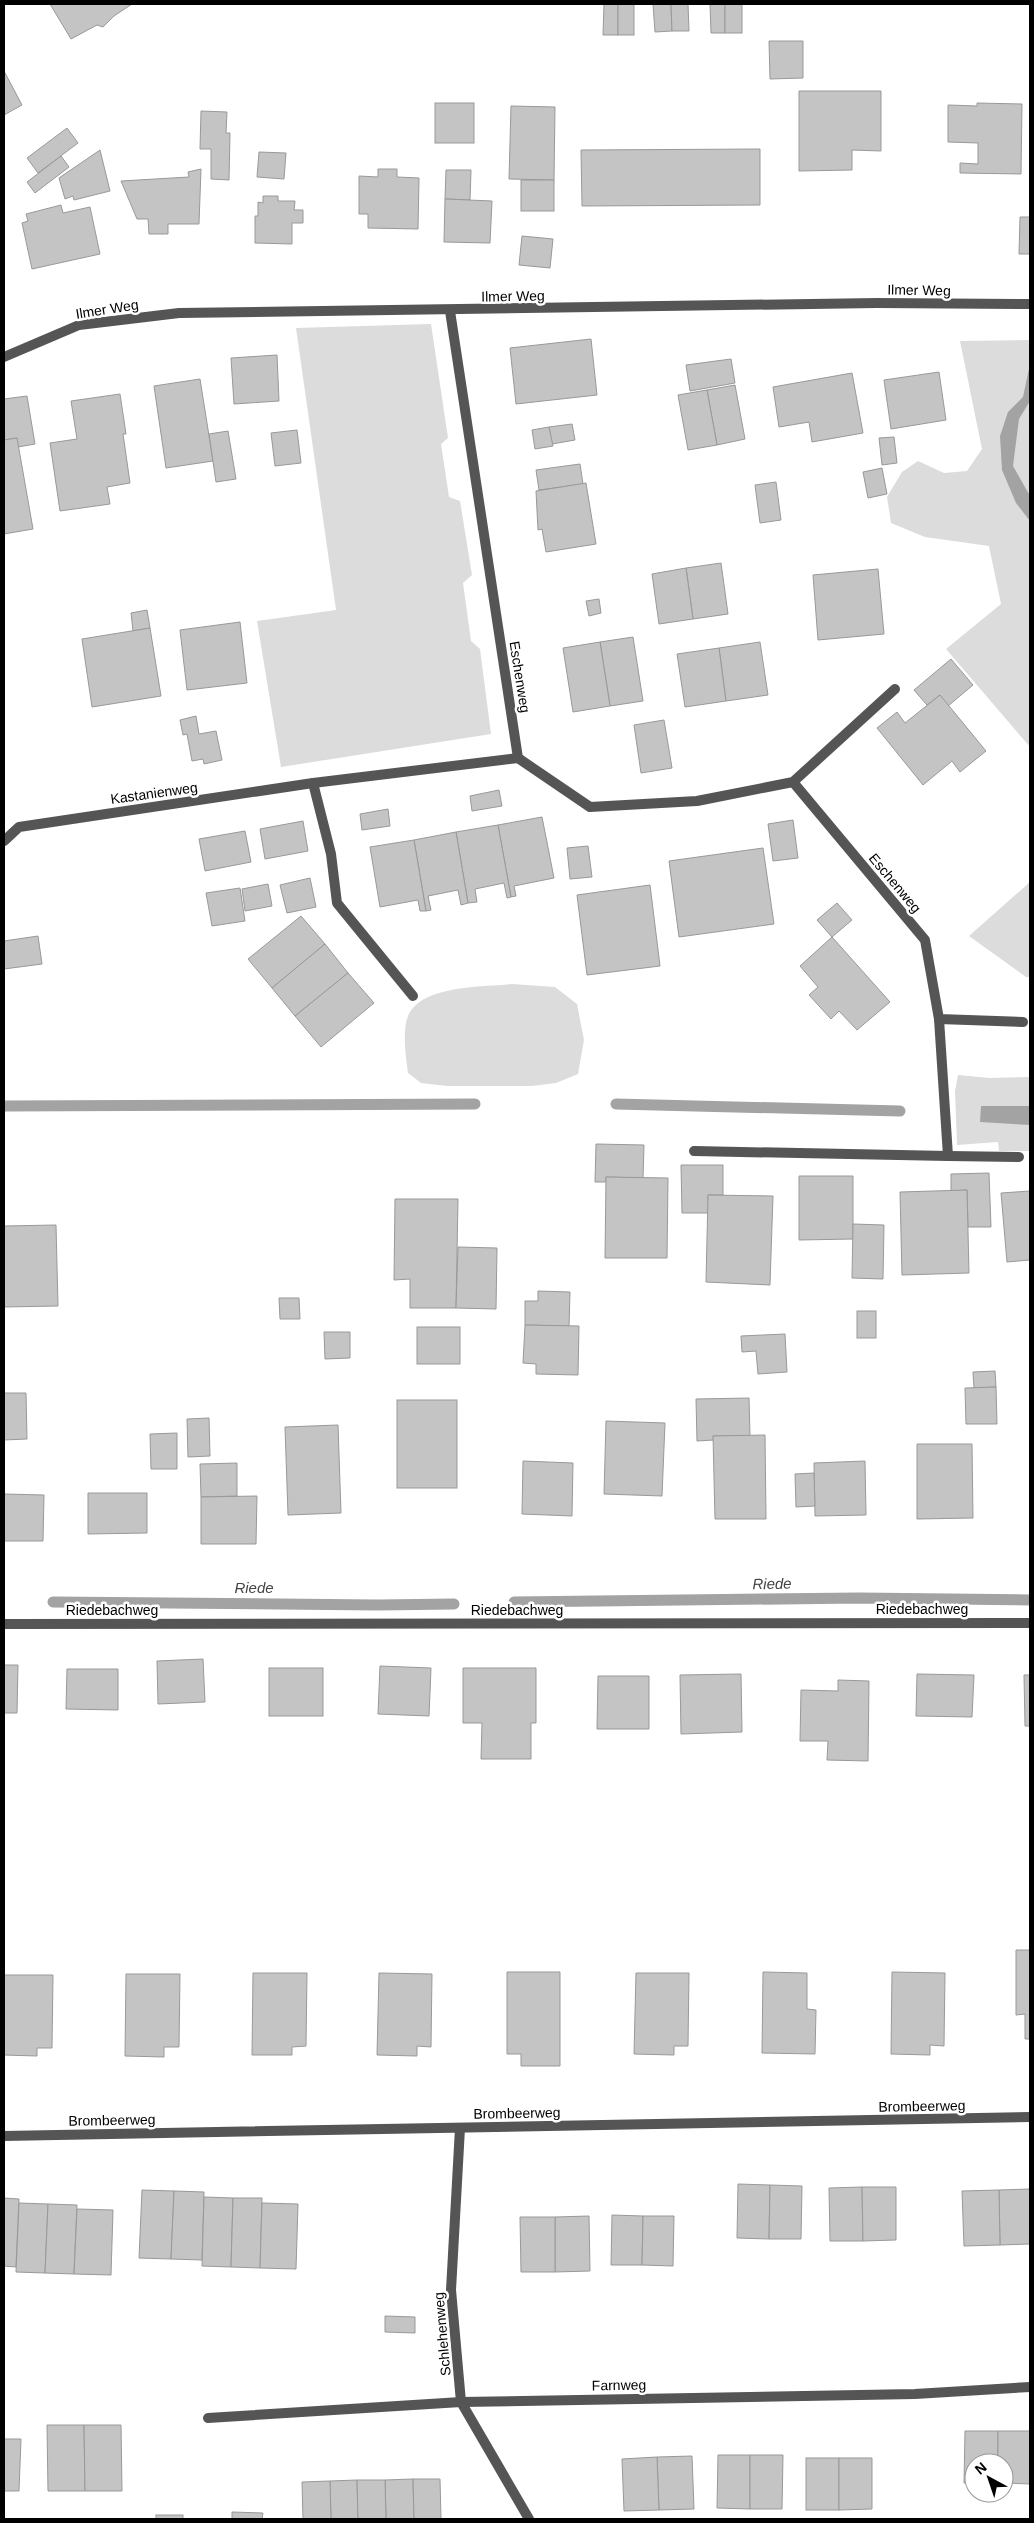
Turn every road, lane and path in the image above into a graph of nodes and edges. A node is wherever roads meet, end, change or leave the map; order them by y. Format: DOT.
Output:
graph roads {
  1 [pos="1030,304"];
  2 [pos="450,311"];
  3 [pos="4,357"];
  4 [pos="895,689"];
  5 [pos="518,758"];
  6 [pos="794,782"];
  7 [pos="313,783"];
  8 [pos="4,841"];
  9 [pos="413,996"];
  10 [pos="938,1019"];
  11 [pos="1023,1022"];
  12 [pos="694,1151"];
  13 [pos="948,1156"];
  14 [pos="1019,1157"];
  15 [pos="1030,1623"];
  16 [pos="4,1624"];
  17 [pos="1030,2117"];
  18 [pos="460,2128"];
  19 [pos="4,2136"];
  20 [pos="1030,2387"];
  21 [pos="461,2402"];
  22 [pos="208,2418"];
  23 [pos="529,2519"];
  1 -- 2 [label="street, Ilmer Weg"];
  2 -- 3 [label="street, Ilmer Weg"];
  2 -- 5 [label="street, Eschenweg"];
  4 -- 6 [label="street"];
  5 -- 6 [label="street"];
  5 -- 7 [label="street, Kastanienweg"];
  6 -- 10 [label="street, Eschenweg"];
  7 -- 8 [label="street, Kastanienweg"];
  7 -- 9 [label="street"];
  10 -- 11 [label="street"];
  10 -- 13 [label="street, Eschenweg"];
  12 -- 13 [label="street"];
  13 -- 14 [label="street"];
  15 -- 16 [label="street, Riedebachweg"];
  17 -- 18 [label="street, Brombeerweg"];
  18 -- 19 [label="street, Brombeerweg"];
  18 -- 21 [label="street, Schlehenweg"];
  20 -- 21 [label="street, Farnweg"];
  21 -- 22 [label="street, Farnweg"];
  21 -- 23 [label="street, Schlehenweg"];
}
